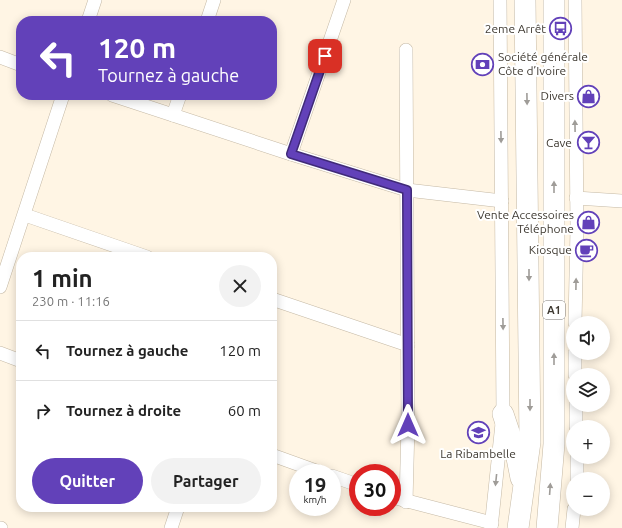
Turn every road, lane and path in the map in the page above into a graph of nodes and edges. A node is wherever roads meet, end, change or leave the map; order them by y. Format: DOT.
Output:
graph roads {
  1 [pos="95,0"];
  2 [pos="214,0"];
  3 [pos="344,0"];
  4 [pos="500,0"];
  5 [pos="525,0"];
  6 [pos="554,0"];
  7 [pos="575,0"];
  8 [pos="90,16"];
  9 [pos="208,16"];
  10 [pos="406,50"];
  11 [pos="0,57"];
  12 [pos="16,62"];
  13 [pos="61,100"];
  14 [pos="127,100"];
  15 [pos="178,100"];
  16 [pos="173,115"];
  17 [pos="291,154"];
  18 [pos="407,190"];
  19 [pos="576,198"];
  20 [pos="502,201"];
  21 [pos="622,201"];
  22 [pos="25,215"];
  23 [pos="132,252"];
  24 [pos="0,287"];
  25 [pos="277,301"];
  26 [pos="575,316"];
  27 [pos="408,345"];
  28 [pos="0,352"];
  29 [pos="16,359"];
  30 [pos="504,414"];
  31 [pos="277,457"];
  32 [pos="297,464"];
  33 [pos="524,492"];
  34 [pos="401,500"];
  35 [pos="406,502"];
  36 [pos="176,512"];
  37 [pos="573,516"];
  38 [pos="492,526"];
  39 [pos="171,528"];
  40 [pos="518,528"];
  41 [pos="547,528"];
  42 [pos="572,528"];
  1 -- 8 [label="street"];
  2 -- 9 [label="street"];
  3 -- 17 [label="street"];
  4 -- 20 [label="street, one-way"];
  5 -- 33 [label="main road, A1, one-way"];
  41 -- 6 [label="main road, A1, one-way"];
  19 -- 7 [label="street, one-way"];
  10 -- 18 [label="street"];
  11 -- 12 [label="street"];
  13 -- 22 [label="street"];
  14 -- 16 [label="street"];
  15 -- 16 [label="street"];
  16 -- 17 [label="street"];
  17 -- 18 [label="street"];
  18 -- 20 [label="street"];
  18 -- 27 [label="street"];
  19 -- 21 [label="street"];
  26 -- 19 [label="street, one-way"];
  20 -- 30 [label="street, one-way"];
  22 -- 23 [label="street"];
  22 -- 24 [label="street"];
  25 -- 27 [label="street"];
  27 -- 35 [label="street"];
  28 -- 29 [label="street"];
  30 -- 33 [label="main road"];
  30 -- 38 [label="street, one-way"];
  31 -- 32 [label="street"];
  33 -- 40 [label="main road, A1"];
  34 -- 35 [label="street"];
  35 -- 38 [label="street"];
  36 -- 39 [label="street"];
  37 -- 42 [label="street"];
}
